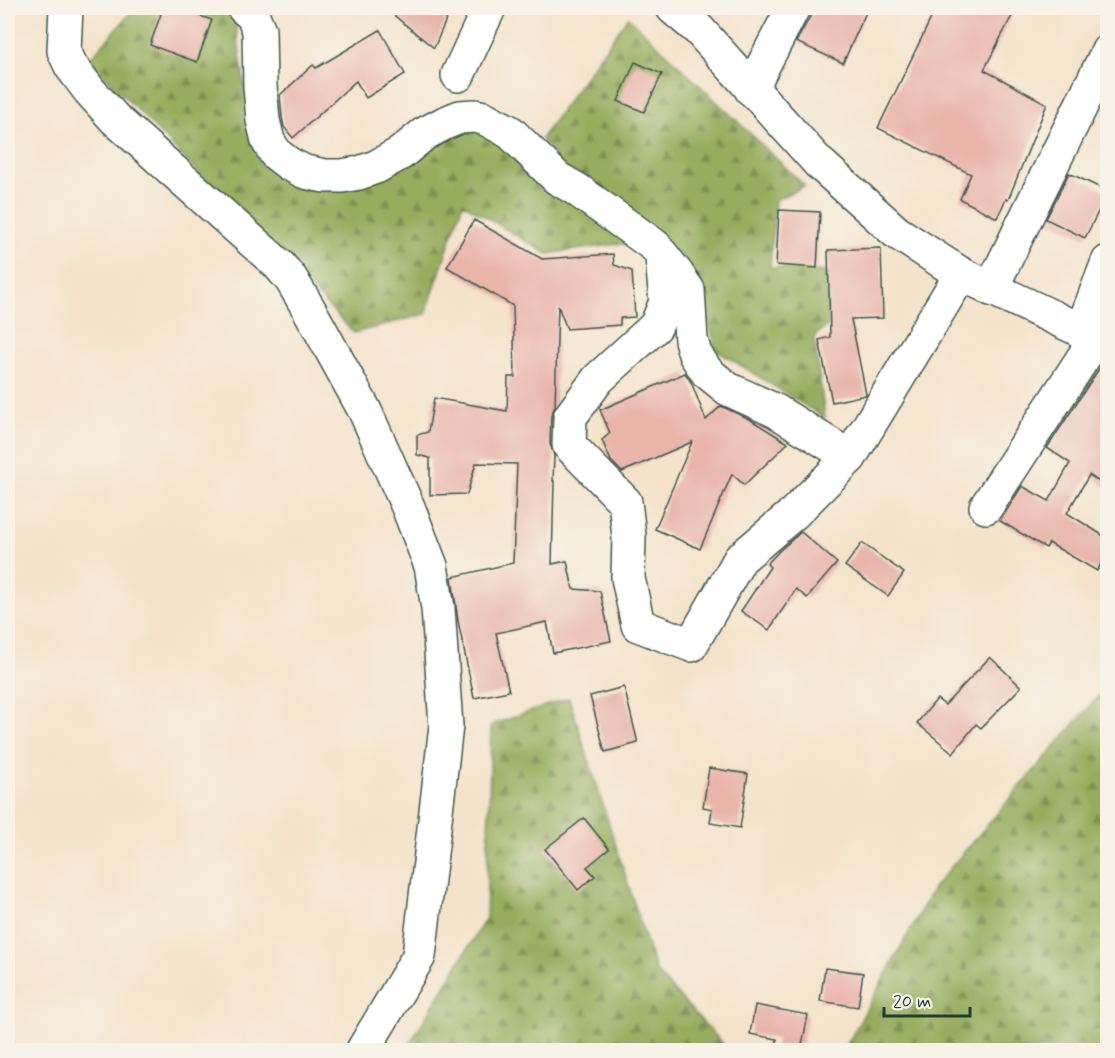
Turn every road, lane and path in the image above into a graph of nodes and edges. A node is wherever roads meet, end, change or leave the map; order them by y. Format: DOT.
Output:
graph roads {
  1 [pos="66,8"];
  2 [pos="244,8"];
  3 [pos="489,8"];
  4 [pos="673,8"];
  5 [pos="793,8"];
  6 [pos="1107,51"];
  7 [pos="458,75"];
  8 [pos="751,89"];
  9 [pos="662,257"];
  10 [pos="1107,262"];
  11 [pos="961,274"];
  12 [pos="991,289"];
  13 [pos="1095,338"];
  14 [pos="850,457"];
  15 [pos="986,507"];
  16 [pos="363,1050"];
  1 -- 16 [label="street"];
  2 -- 9 [label="street"];
  3 -- 7 [label="street"];
  4 -- 8 [label="street"];
  5 -- 8 [label="street"];
  6 -- 12 [label="street"];
  8 -- 11 [label="street"];
  9 -- 14 [label="street"];
  9 -- 14 [label="street"];
  10 -- 13 [label="street"];
  11 -- 12 [label="street"];
  11 -- 14 [label="street"];
  12 -- 13 [label="street"];
  13 -- 15 [label="street"];
}
